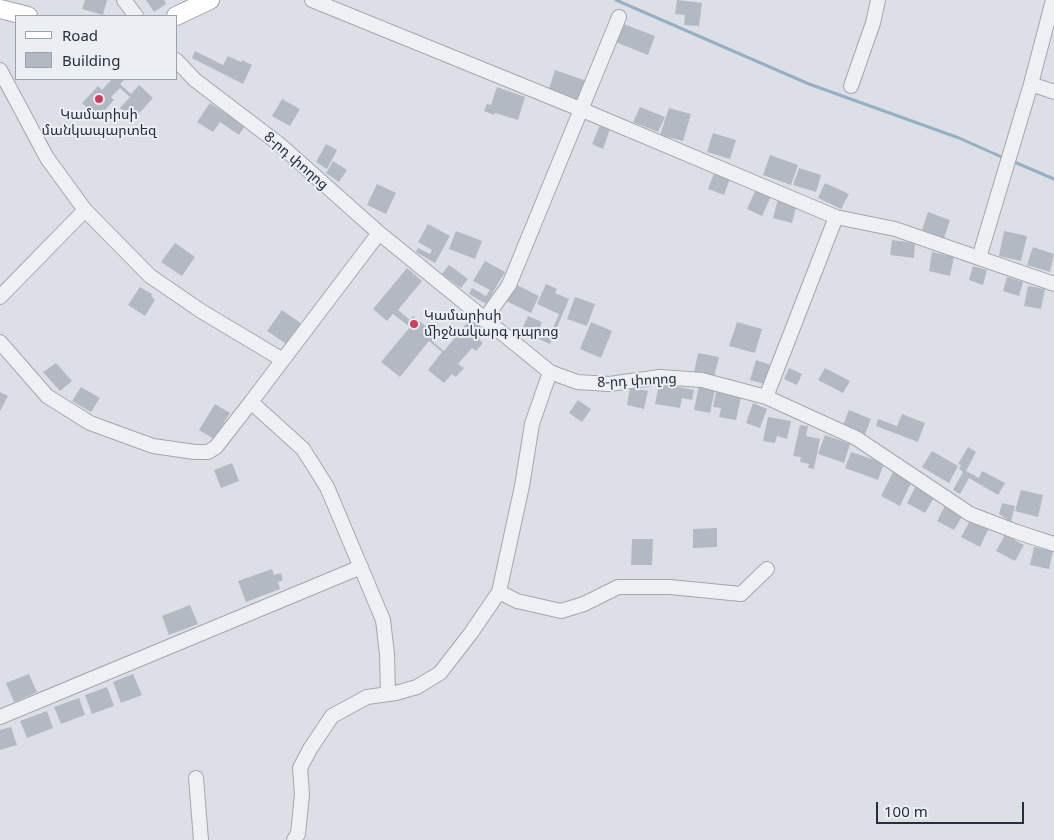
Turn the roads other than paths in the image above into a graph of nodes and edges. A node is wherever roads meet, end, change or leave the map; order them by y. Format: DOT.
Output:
graph roads {
  1 [pos="124,0"];
  2 [pos="210,0"];
  3 [pos="312,0"];
  4 [pos="878,0"];
  5 [pos="0,9"];
  6 [pos="1052,10"];
  7 [pos="24,15"];
  8 [pos="135,15"];
  9 [pos="178,15"];
  10 [pos="619,17"];
  11 [pos="178,62"];
  12 [pos="0,70"];
  13 [pos="1031,84"];
  14 [pos="852,86"];
  15 [pos="1054,92"];
  16 [pos="580,109"];
  17 [pos="85,210"];
  18 [pos="836,217"];
  19 [pos="379,233"];
  20 [pos="980,258"];
  21 [pos="1054,284"];
  22 [pos="0,297"];
  23 [pos="484,320"];
  24 [pos="0,342"];
  25 [pos="283,360"];
  26 [pos="550,372"];
  27 [pos="766,397"];
  28 [pos="251,402"];
  29 [pos="1054,544"];
  30 [pos="361,567"];
  31 [pos="767,569"];
  32 [pos="499,592"];
  33 [pos="388,694"];
  34 [pos="0,717"];
  35 [pos="196,778"];
  36 [pos="201,840"];
  37 [pos="294,840"];
  1 -- 8 [label="street"];
  2 -- 9 [label="main road"];
  3 -- 16 [label="street"];
  4 -- 14 [label="street"];
  5 -- 7 [label="main road"];
  6 -- 13 [label="street"];
  10 -- 16 [label="street"];
  11 -- 19 [label="street, 8-րդ փողոց"];
  12 -- 17 [label="street"];
  13 -- 15 [label="street"];
  13 -- 20 [label="street"];
  16 -- 18 [label="street"];
  16 -- 23 [label="street"];
  17 -- 22 [label="street"];
  17 -- 25 [label="street"];
  18 -- 20 [label="street"];
  18 -- 27 [label="street"];
  19 -- 23 [label="street, 8-րդ փողոց"];
  19 -- 25 [label="street"];
  20 -- 21 [label="street"];
  23 -- 26 [label="street, 8-րդ փողոց"];
  24 -- 28 [label="street"];
  25 -- 28 [label="street"];
  26 -- 27 [label="street, 8-րդ փողոց"];
  26 -- 32 [label="street"];
  27 -- 29 [label="street, 8-րդ փողոց"];
  28 -- 30 [label="street"];
  30 -- 33 [label="street"];
  30 -- 34 [label="street"];
  31 -- 32 [label="street"];
  32 -- 33 [label="street"];
  33 -- 37 [label="street"];
  35 -- 36 [label="street"];
}
